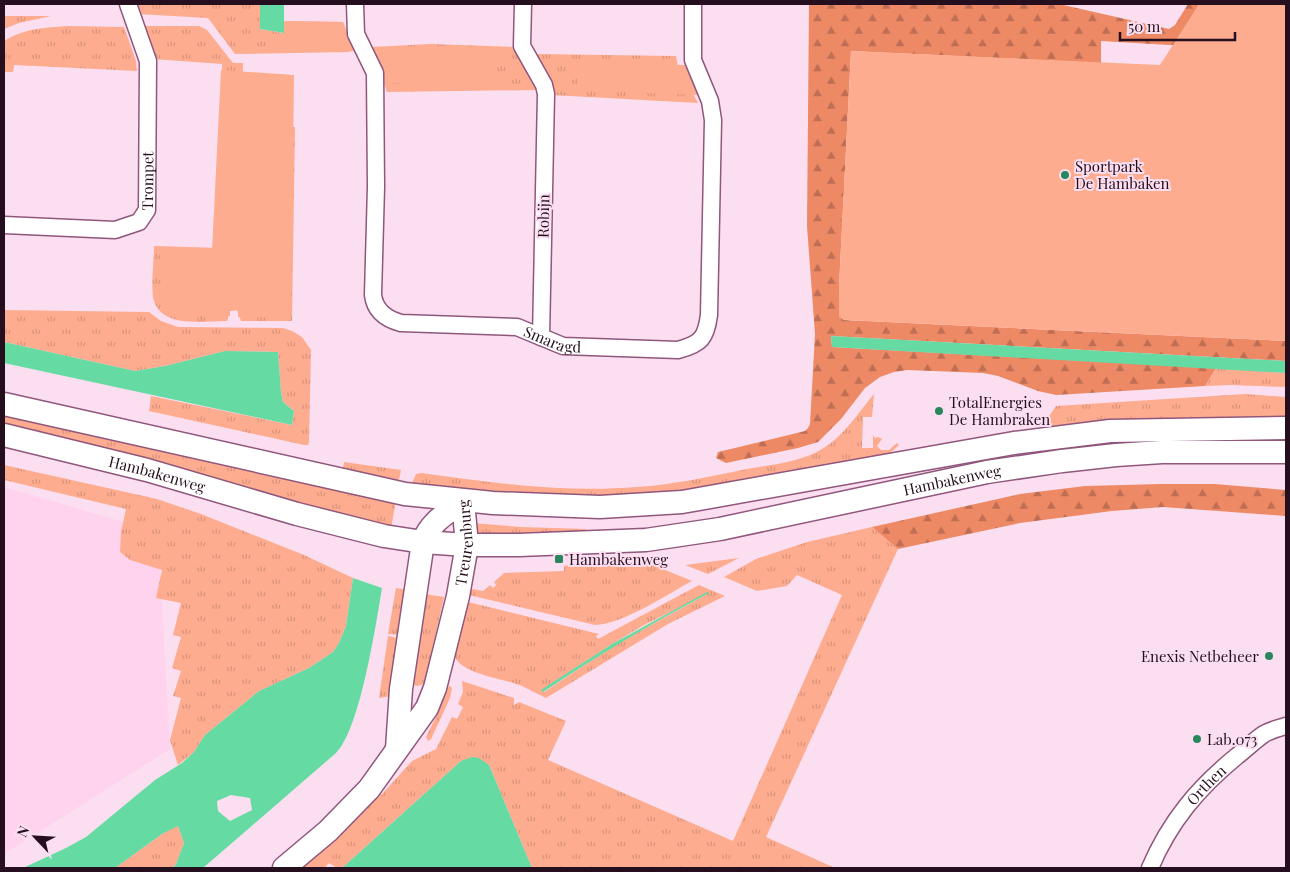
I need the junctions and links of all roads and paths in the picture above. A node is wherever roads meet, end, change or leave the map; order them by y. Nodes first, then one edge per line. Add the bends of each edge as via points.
1 (128, 4) edge
2 (355, 4) edge
3 (523, 4) edge
4 (693, 4) edge
5 (4, 225) edge
6 (541, 337) junction
7 (4, 404) edge
8 (1286, 428) edge
9 (4, 435) edge
10 (1286, 452) edge
11 (464, 501) junction
12 (423, 542) junction
13 (467, 545) junction
14 (1286, 726) edge
15 (397, 749) junction
16 (284, 868) edge
17 (1150, 868) edge

1 - 5 street, Trompet via 148,61 147,210 138,222 115,230
2 - 6 street, Smaragd via 356,34 375,73 374,304 390,320 401,323 518,327
3 - 6 street, Robijn via 522,46 546,94
4 - 6 street, Smaragd via 693,60 710,101 713,120 707,330 691,347 678,350 563,346
7 - 11 main road, Hambakenweg via 405,494
8 - 11 main road, Hambakenweg via 1150,429 1054,437 682,502 600,507
9 - 12 main road, Hambakenweg via 147,470 297,514 384,536
10 - 13 main road, Hambakenweg via 1162,452 1071,460 987,472 720,529 646,540
11 - 12 main road, Treurenburg via 435,522
11 - 13 main road, Treurenburg
12 - 13 main road, Hambakenweg
12 - 15 main road, Treurenburg via 401,689
13 - 15 main road, Treurenburg via 435,688 427,708
14 - 17 street, Orthen via 1265,733 1217,773 1191,800 1175,820
15 - 16 main road, Treurenburg via 369,789

